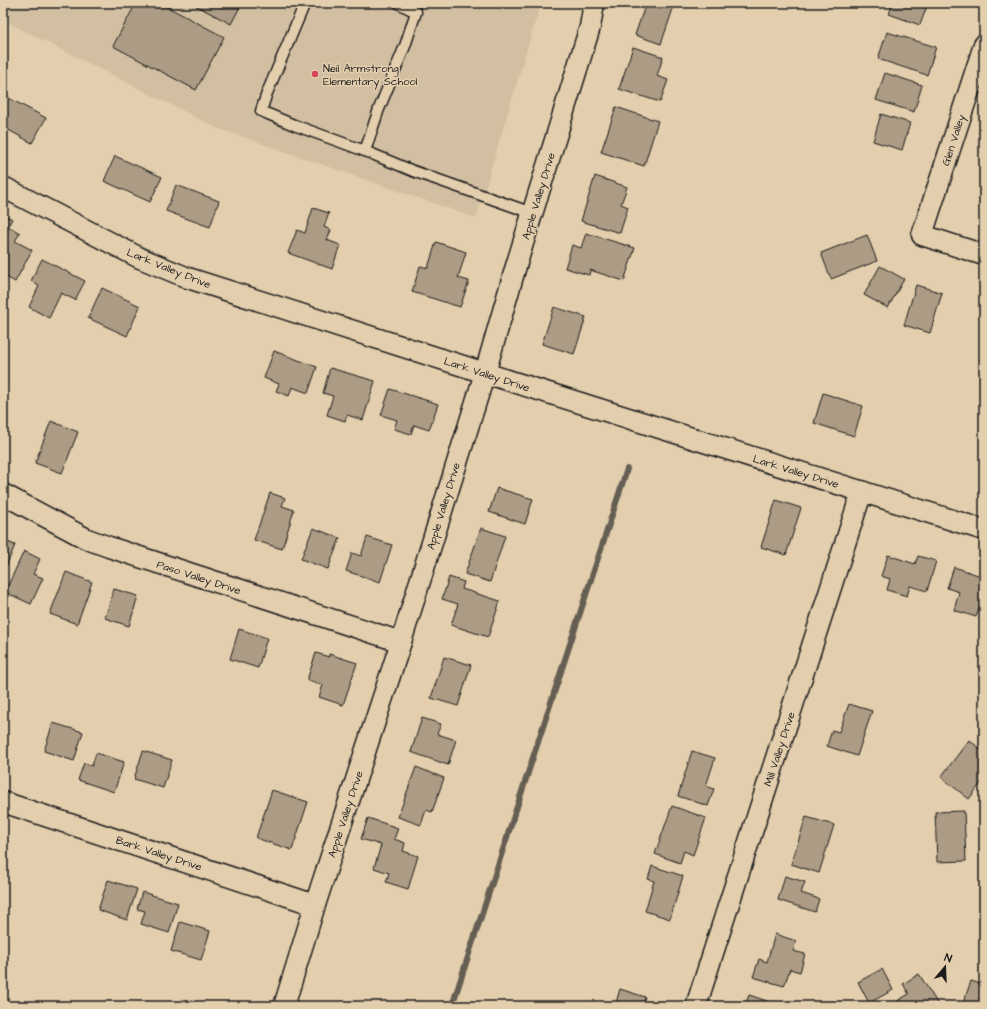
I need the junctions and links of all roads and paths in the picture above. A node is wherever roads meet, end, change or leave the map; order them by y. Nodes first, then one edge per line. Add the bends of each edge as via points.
1 (305, 3) edge
2 (399, 3) edge
3 (594, 3) edge
4 (984, 45) edge
5 (365, 151) junction
6 (3, 187) edge
7 (532, 214) junction
8 (984, 254) edge
9 (485, 373) junction
10 (862, 491) junction
11 (3, 494) edge
12 (984, 530) edge
13 (401, 642) junction
14 (3, 802) edge
15 (315, 905) junction
16 (284, 1006) edge
17 (696, 1006) edge

1 - 5 lane via 261,111
2 - 5 lane via 416,12
3 - 7 street, Apple Valley Drive via 590,26
4 - 8 street, Glen Valley via 922,235
5 - 7 lane via 413,172
6 - 9 street, Lark Valley Drive via 140,258 188,278
7 - 9 street, Apple Valley Drive
9 - 10 street, Lark Valley Drive
9 - 13 street, Apple Valley Drive
10 - 12 street, Lark Valley Drive
10 - 17 street, Mill Valley Drive
11 - 13 street, Paso Valley Drive via 87,539 108,547
13 - 15 street, Apple Valley Drive
14 - 15 street, Bark Valley Drive
15 - 16 street, Apple Valley Drive

